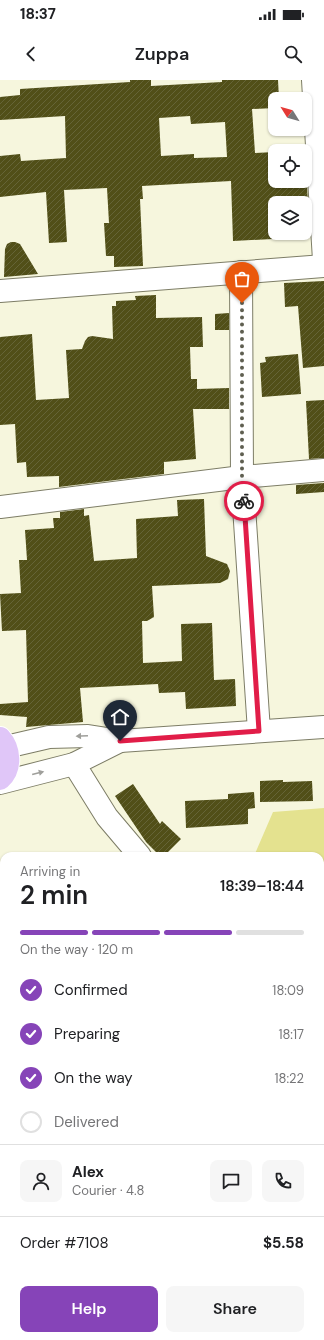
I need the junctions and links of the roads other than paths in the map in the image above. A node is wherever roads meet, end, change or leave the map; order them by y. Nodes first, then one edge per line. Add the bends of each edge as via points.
1 (313, 80) edge
2 (324, 260) edge
3 (324, 266) edge
4 (241, 272) junction
5 (0, 292) edge
6 (324, 470) edge
7 (242, 477) junction
8 (0, 507) edge
9 (324, 727) edge
10 (259, 731) junction
11 (120, 741) junction
12 (3, 743) edge
13 (74, 764) junction
14 (0, 779) edge
15 (0, 783) edge
16 (137, 852) edge

1 - 2 street
3 - 4 street
4 - 5 street
4 - 7 street
6 - 7 street
7 - 8 street
7 - 10 street
9 - 10 street
10 - 11 street
11 -> 12 street via 88,736 49,737
11 - 13 street
12 - 14 main road via 9,758 7,768
15 -> 13 street
13 - 16 street via 107,817

